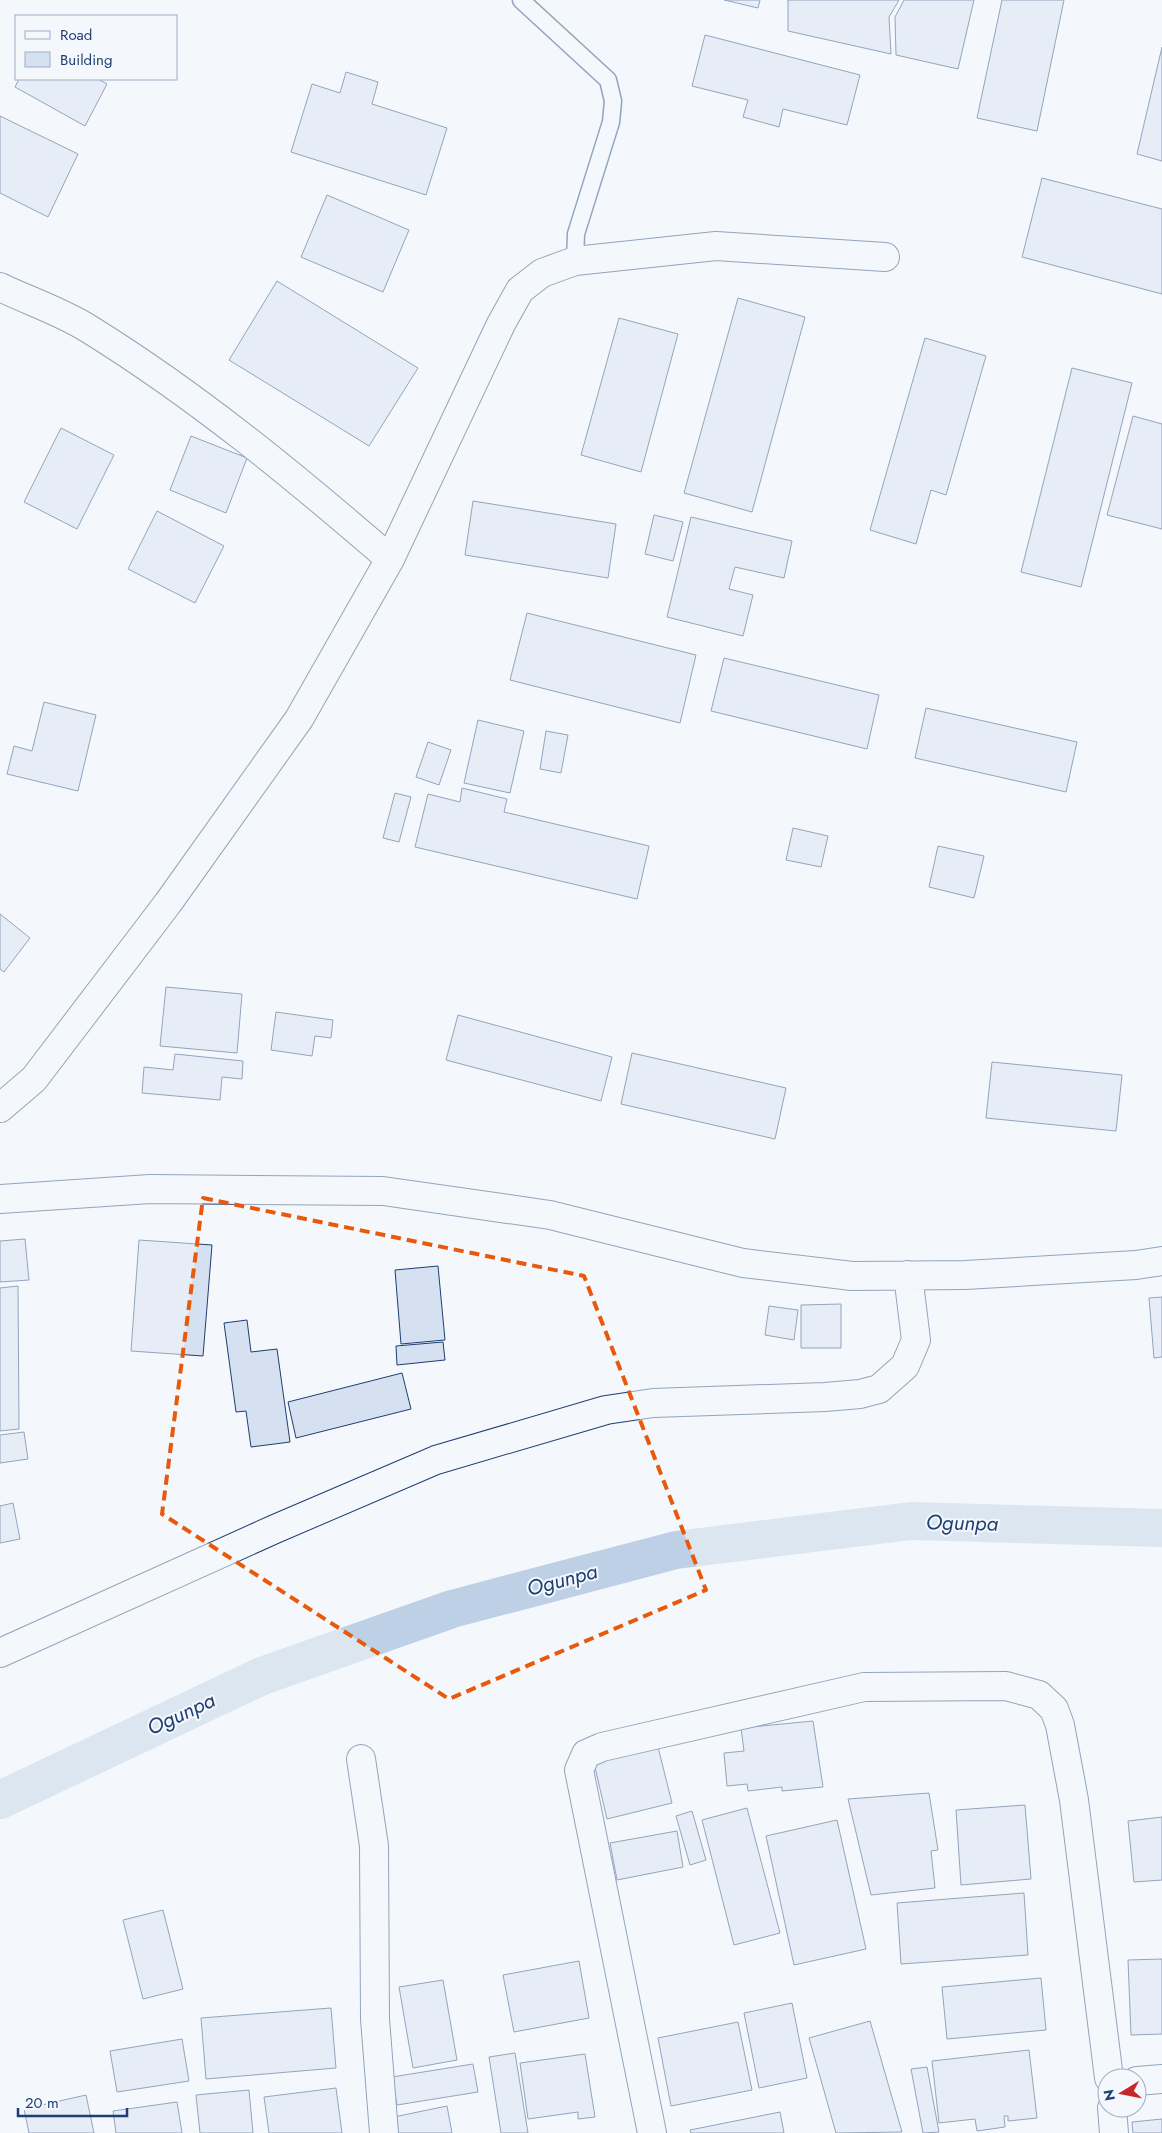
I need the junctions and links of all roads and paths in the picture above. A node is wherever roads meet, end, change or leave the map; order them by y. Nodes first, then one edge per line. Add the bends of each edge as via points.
1 (520, 0) edge
2 (885, 257) dead end
3 (575, 261) junction
4 (0, 287) edge
5 (390, 559) junction
6 (0, 1108) edge
7 (0, 1199) edge
8 (1162, 1260) edge
9 (908, 1276) junction
10 (0, 1653) edge
11 (362, 1759) dead end
12 (1108, 2068) edge
13 (1162, 2079) edge
14 (1147, 2080) edge
15 (1113, 2118) edge
16 (384, 2133) edge
17 (652, 2133) edge
18 (1114, 2133) edge

1 - 3 lane via 608,80 613,102 611,122 576,234
2 - 3 street via 716,246
3 - 5 street via 542,273 520,290
4 - 5 street via 88,328 200,404 292,474
5 - 6 street via 299,720 174,895 34,1078
7 - 9 street via 150,1189 383,1191 550,1215 743,1263 852,1276
8 - 9 street via 1136,1265
9 - 10 street via 916,1340 905,1366 879,1389 825,1397 653,1403 606,1410 436,1460
11 - 16 street via 374,1846 375,2019
12 - 17 street via 1074,1800 1054,1709 1039,1695 1006,1686 864,1687 602,1747 586,1754 579,1770
13 - 14 street
15 - 18 street

